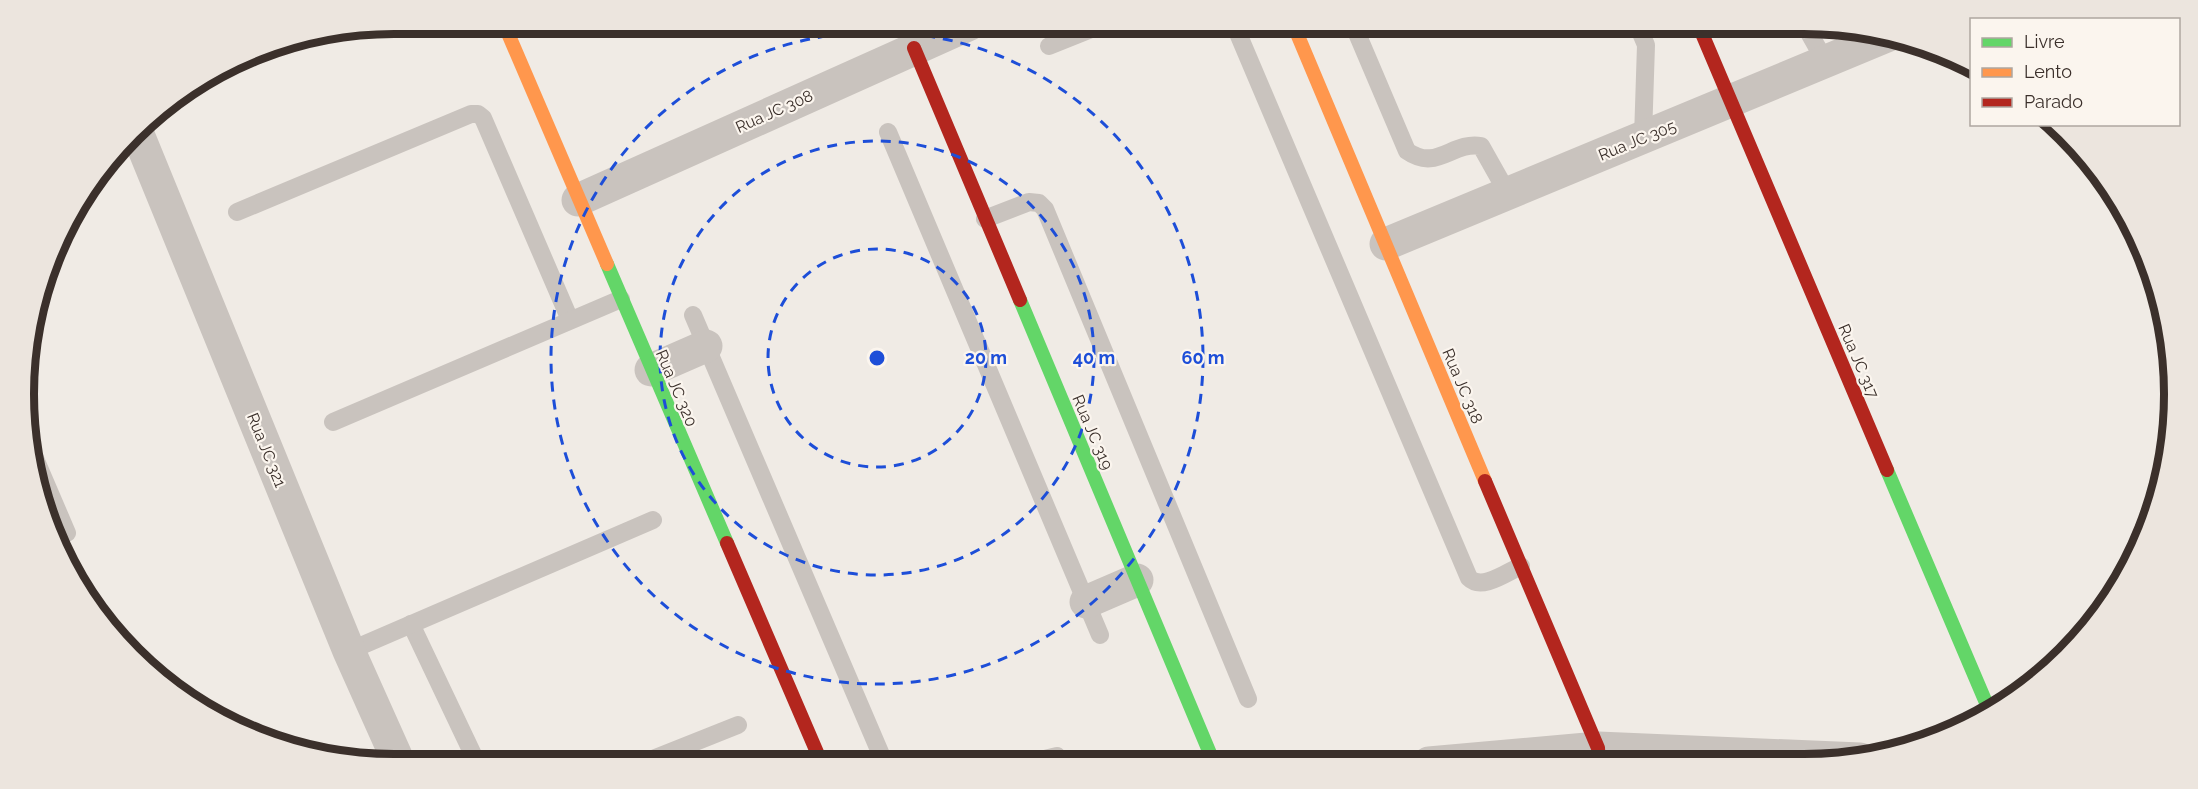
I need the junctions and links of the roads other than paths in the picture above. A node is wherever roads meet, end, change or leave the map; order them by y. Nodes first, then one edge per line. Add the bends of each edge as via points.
1 (508, 34) edge
2 (947, 34) edge
3 (1079, 34) edge
4 (1238, 34) edge
5 (1297, 34) edge
6 (1357, 34) edge
7 (1641, 34) edge
8 (1702, 34) edge
9 (1810, 34) edge
10 (1874, 41) edge
11 (1049, 46) dead end
12 (914, 48) junction
13 (1826, 62) junction
14 (1731, 102) junction
15 (888, 132) dead end
16 (1643, 137) junction
17 (140, 140) edge
18 (1508, 194) junction
19 (578, 200) junction
20 (237, 212) dead end
21 (986, 219) junction
22 (1386, 244) junction
23 (621, 299) junction
24 (693, 315) dead end
25 (570, 320) junction
26 (706, 346) junction
27 (651, 370) junction
28 (333, 422) dead end
29 (46, 484) edge
30 (653, 520) dead end
31 (67, 533) dead end
32 (1521, 566) junction
33 (1137, 580) junction
34 (1086, 602) junction
35 (411, 624) junction
36 (1100, 635) dead end
37 (349, 651) junction
38 (1248, 699) dead end
39 (1987, 704) edge
40 (738, 725) dead end
41 (395, 754) edge
42 (473, 754) edge
43 (665, 754) edge
44 (818, 754) edge
45 (881, 754) edge
46 (1210, 754) edge
47 (1598, 754) edge

1 - 19 street, Rua JC 320
2 - 12 street, Rua JC 308
3 - 11 lane
4 - 32 lane via 1469,578 1482,584
5 - 22 street, Rua JC 318
6 - 18 lane via 1407,151 1429,160 1473,145 1481,146
7 - 16 lane via 1646,45
8 - 14 street, Rua JC 317
9 - 13 lane
10 - 13 street, Rua JC 305
12 - 19 street, Rua JC 308
12 - 21 street, Rua JC 319
13 - 14 street, Rua JC 305
14 - 16 street, Rua JC 305
14 - 39 street, Rua JC 317
15 - 34 lane
16 - 18 street, Rua JC 305
17 - 37 street, Rua JC 321
18 - 22 street, Rua JC 305
19 - 23 street, Rua JC 320
20 - 25 lane via 478,114
21 - 33 street, Rua JC 319
21 - 38 lane via 1029,202 1039,202 1045,208
22 - 32 street, Rua JC 318
23 - 25 lane
23 - 27 street, Rua JC 320
24 - 26 lane
25 - 28 lane
26 - 27 street
26 - 45 lane
27 - 44 street, Rua JC 320
29 - 31 lane
30 - 35 lane
32 - 47 street, Rua JC 318
33 - 34 street
33 - 46 street, Rua JC 319
34 - 36 lane
35 - 37 lane
35 - 42 lane
37 - 41 street, Rua JC 321
40 - 43 lane

